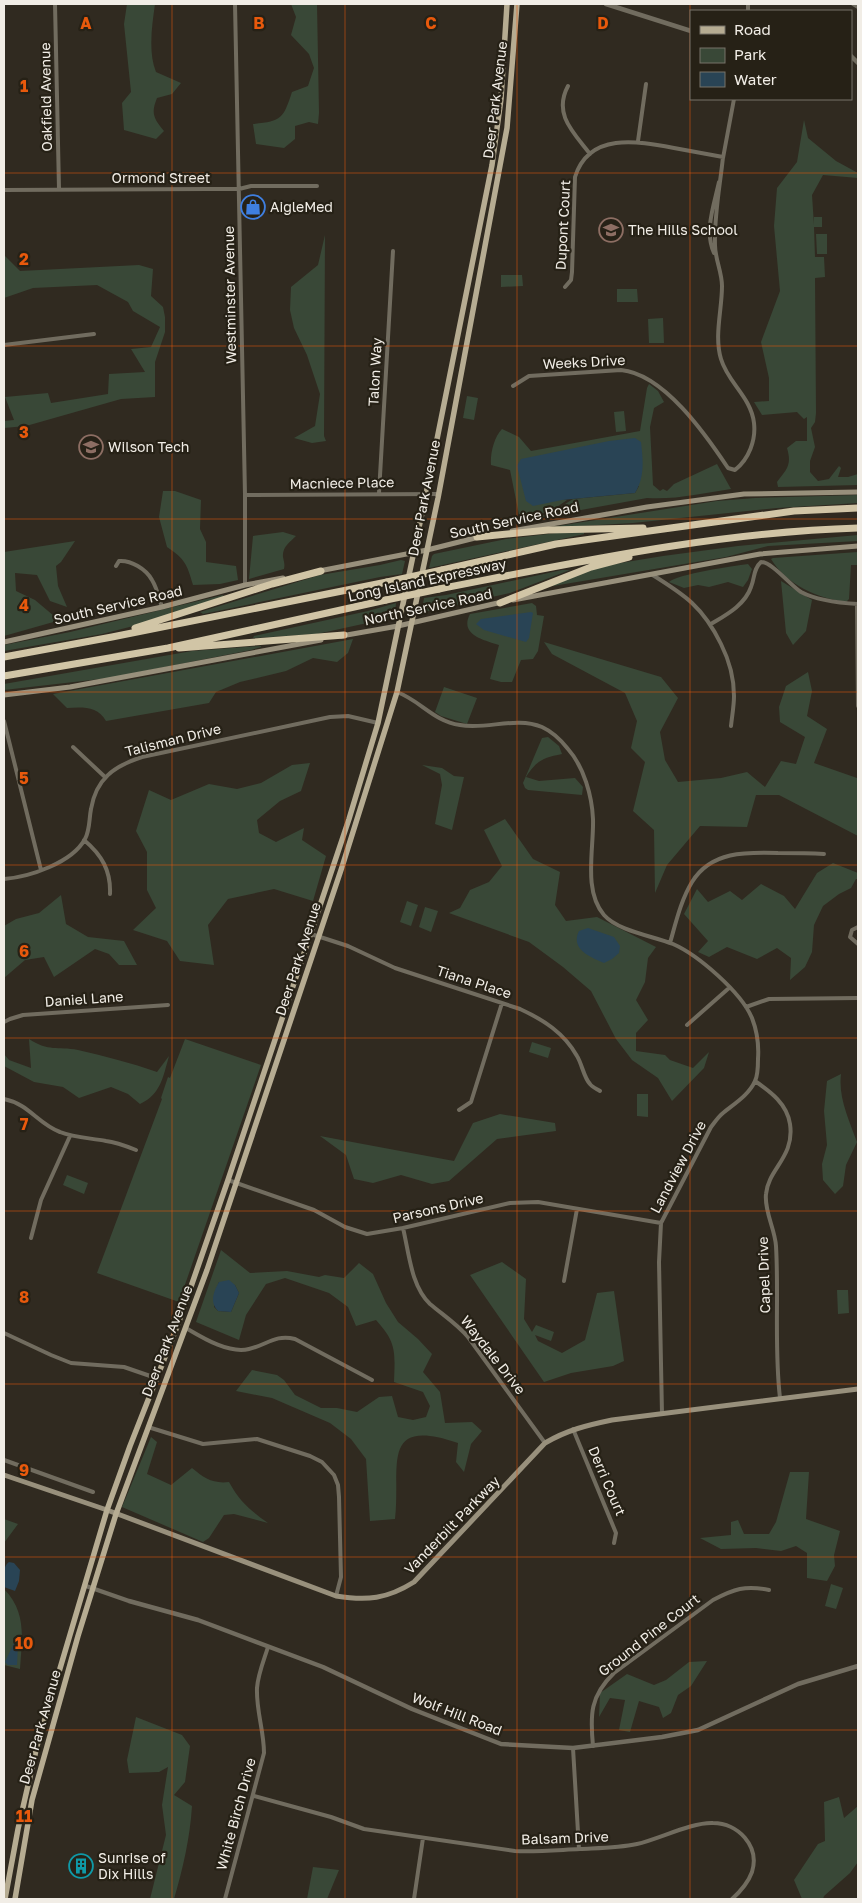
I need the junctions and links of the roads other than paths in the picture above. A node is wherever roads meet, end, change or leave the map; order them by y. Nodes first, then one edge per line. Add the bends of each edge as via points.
1 (55, 4) edge
2 (235, 4) edge
3 (507, 4) edge
4 (517, 4) edge
5 (606, 4) edge
6 (853, 4) edge
7 (858, 7) edge
8 (690, 31) edge
9 (646, 84) dead end
10 (568, 86) dead end
11 (734, 100) edge
12 (638, 141) junction
13 (590, 154) junction
14 (724, 157) junction
15 (317, 186) dead end
16 (59, 189) junction
17 (239, 189) junction
18 (4, 190) edge
19 (484, 205) junction
20 (492, 207) junction
21 (393, 251) dead end
22 (565, 287) dead end
23 (94, 334) dead end
24 (4, 345) edge
25 (513, 386) dead end
26 (858, 492) edge
27 (379, 494) junction
28 (426, 494) junction
29 (439, 494) junction
30 (245, 496) junction
31 (858, 508) edge
32 (858, 528) edge
33 (658, 529) junction
34 (477, 537) junction
35 (683, 543) junction
36 (858, 546) edge
37 (427, 550) junction
38 (413, 553) junction
39 (116, 566) dead end
40 (321, 571) junction
41 (651, 574) junction
42 (245, 585) junction
43 (500, 603) junction
44 (858, 604) edge
45 (162, 607) junction
46 (413, 623) junction
47 (711, 624) junction
48 (398, 626) junction
49 (344, 636) junction
50 (4, 642) edge
51 (59, 648) junction
52 (168, 648) junction
53 (4, 657) edge
54 (4, 676) edge
55 (397, 692) junction
56 (4, 695) edge
57 (858, 706) edge
58 (4, 721) edge
59 (378, 723) junction
60 (731, 726) dead end
61 (74, 747) dead end
62 (105, 777) junction
63 (84, 840) junction
64 (824, 854) dead end
65 (41, 870) junction
66 (4, 879) edge
67 (110, 894) dead end
68 (858, 927) edge
69 (311, 934) junction
70 (318, 937) junction
71 (670, 942) junction
72 (858, 944) edge
73 (729, 988) junction
74 (858, 997) edge
75 (502, 1003) junction
76 (168, 1005) dead end
77 (746, 1007) junction
78 (4, 1022) edge
79 (686, 1025) dead end
80 (755, 1081) junction
81 (600, 1091) dead end
82 (4, 1099) edge
83 (458, 1110) dead end
84 (70, 1136) junction
85 (136, 1150) dead end
86 (228, 1180) junction
87 (235, 1183) junction
88 (577, 1209) junction
89 (661, 1223) junction
90 (403, 1228) junction
91 (31, 1238) dead end
92 (564, 1281) dead end
93 (186, 1328) junction
94 (4, 1333) edge
95 (156, 1378) junction
96 (372, 1380) dead end
97 (858, 1389) edge
98 (780, 1398) junction
99 (662, 1414) junction
100 (148, 1427) junction
101 (573, 1429) junction
102 (545, 1442) junction
103 (4, 1460) edge
104 (4, 1475) edge
105 (92, 1492) dead end
106 (107, 1510) junction
107 (116, 1514) junction
108 (614, 1543) dead end
109 (86, 1586) junction
110 (93, 1589) junction
111 (769, 1590) dead end
112 (336, 1596) junction
113 (268, 1647) junction
114 (858, 1666) edge
115 (594, 1746) junction
116 (573, 1748) junction
117 (254, 1796) junction
118 (423, 1838) junction
119 (578, 1849) junction
120 (5, 1899) edge
121 (15, 1899) edge
122 (225, 1899) edge
123 (414, 1899) edge
124 (732, 1899) edge

1 - 16 street, Oakfield Avenue
2 - 17 street, Westminster Avenue
3 - 19 main road, Deer Park Avenue via 501,98
4 - 20 main road, Deer Park Avenue via 507,128
5 - 8 street
6 - 7 street
9 - 12 street
10 - 13 street via 562,105 567,125
11 - 14 street
12 - 13 street, Dupont Court via 614,142
12 - 14 street, Dupont Court
13 - 22 street, Dupont Court via 579,164 575,177 572,272
14 - 25 street, Weeks Drive via 715,234 722,284 718,342 720,358 732,383 752,412 754,435 743,464 735,470 728,468 704,434 667,394 632,371 529,376
15 - 17 street, Ormond Street
16 - 17 street, Ormond Street
16 - 18 street, Ormond Street
17 - 30 street, Westminster Avenue
19 - 20 main road
19 - 28 main road, Deer Park Avenue
20 - 29 main road, Deer Park Avenue
21 - 27 street, Talon Way
23 - 24 street
26 - 34 main road, South Service Road via 744,494 593,515
27 - 28 street, Macniece Place
27 - 30 street, Macniece Place
28 - 29 street, Macniece Place
28 - 38 main road, Deer Park Avenue
29 - 37 main road, Deer Park Avenue
30 - 42 street, Westminster Avenue
31 - 33 highway, Long Island Expressway via 794,512
32 - 35 highway, Long Island Expressway
33 - 34 highway via 548,530
33 - 51 highway, Long Island Expressway, bridge via 556,544 387,582
34 - 37 main road, South Service Road
35 - 43 highway via 591,567
35 - 52 highway, Long Island Expressway, bridge via 386,600
36 - 41 main road, North Service Road via 760,554
37 - 38 main road, South Service Road
37 - 46 main road, Deer Park Avenue
38 - 40 main road, South Service Road
38 - 48 main road, Deer Park Avenue
39 - 45 street via 125,560 144,571 152,579
40 - 42 main road, South Service Road
40 - 51 highway via 147,625
41 - 43 main road, North Service Road
41 - 47 street via 685,596
42 - 45 main road, South Service Road
43 - 46 main road, North Service Road
44 - 47 street via 828,601 803,593 769,564 761,562 744,600
44 - 57 street
45 - 50 main road, South Service Road
46 - 48 main road, North Service Road
46 - 55 main road, Deer Park Avenue
47 - 60 street via 730,667 734,697
48 - 49 main road, North Service Road
48 - 59 main road, Deer Park Avenue
49 - 52 highway
49 - 56 main road, North Service Road via 70,687
51 - 53 highway, Long Island Expressway
52 - 54 highway, Long Island Expressway
55 - 70 main road, Deer Park Avenue
55 - 71 street via 448,723 474,726 520,722 553,733 572,753 588,791 593,818 594,900 607,918
58 - 65 street
59 - 62 street, Talisman Drive via 348,716 330,717 142,757 117,767
59 - 69 main road, Deer Park Avenue
61 - 62 street
62 - 63 street, Talisman Drive via 93,798
63 - 65 street via 68,857
63 - 67 street via 94,848 108,870
64 - 71 street via 743,852 711,863 693,880 685,894
65 - 66 street
68 - 72 street via 852,930 850,937
69 - 70 street, Tiana Place
69 - 86 main road, Deer Park Avenue
70 - 75 street, Tiana Place via 355,948 395,968
70 - 87 main road, Deer Park Avenue
71 - 73 street via 696,956
73 - 77 street
73 - 79 street
74 - 77 street via 768,999
75 - 81 street, Tiana Place via 536,1016 556,1030 577,1056 590,1084
75 - 83 street via 471,1102
76 - 78 street, Daniel Lane via 23,1015
77 - 80 street via 758,1041
80 - 89 street, Landview Drive via 743,1097 710,1127
80 - 98 street, Capel Drive via 782,1105 791,1135 785,1157 765,1196 775,1237
82 - 84 street via 24,1106 48,1126
84 - 85 street via 108,1141
84 - 91 street via 41,1200
86 - 87 street, Parsons Drive
86 - 95 main road, Deer Park Avenue
87 - 90 street, Parsons Drive via 314,1210 356,1232 367,1234
87 - 93 main road, Deer Park Avenue
88 - 89 street, Parsons Drive
88 - 90 street, Parsons Drive via 538,1202 510,1203
88 - 92 street
89 - 99 street, Landview Drive
90 - 102 street, Waydale Drive via 414,1275 423,1295 459,1326
93 - 96 street via 237,1350 275,1338 295,1339
93 - 100 main road, Deer Park Avenue
94 - 95 street via 70,1363 124,1367
95 - 106 main road, Deer Park Avenue
97 - 98 main road, Vanderbilt Parkway
98 - 99 main road, Vanderbilt Parkway
99 - 101 main road, Vanderbilt Parkway
100 - 107 main road, Deer Park Avenue
100 - 112 street via 203,1444 257,1439 322,1462 334,1475 339,1497 341,1577
101 - 102 main road, Vanderbilt Parkway
101 - 108 street, Derri Court via 616,1533
102 - 112 main road, Vanderbilt Parkway via 414,1582 398,1592 380,1597 357,1599
103 - 105 street
104 - 106 main road, Vanderbilt Parkway
106 - 107 main road, Vanderbilt Parkway
106 - 109 main road, Deer Park Avenue
107 - 110 main road, Deer Park Avenue
107 - 112 main road, Vanderbilt Parkway
109 - 110 street, Wolf Hill Road
109 - 120 main road, Deer Park Avenue via 37,1746
110 - 113 street, Wolf Hill Road via 198,1620
110 - 121 main road, Deer Park Avenue via 32,1800
111 - 115 street, Ground Pine Court via 752,1586 730,1591 713,1600 614,1673 604,1682 593,1705
113 - 116 street, Wolf Hill Road via 324,1667 412,1709 501,1744
113 - 117 street, White Birch Drive via 257,1688 264,1753
114 - 115 street, Wolf Hill Road via 798,1684 698,1730
115 - 116 street, Wolf Hill Road
116 - 119 street
117 - 118 street, Balsam Drive via 364,1829
117 - 122 street, White Birch Drive
118 - 119 street, Balsam Drive via 515,1851
118 - 123 street
119 - 124 street, Balsam Drive via 624,1847 693,1827 724,1824 745,1837 754,1858 749,1878

